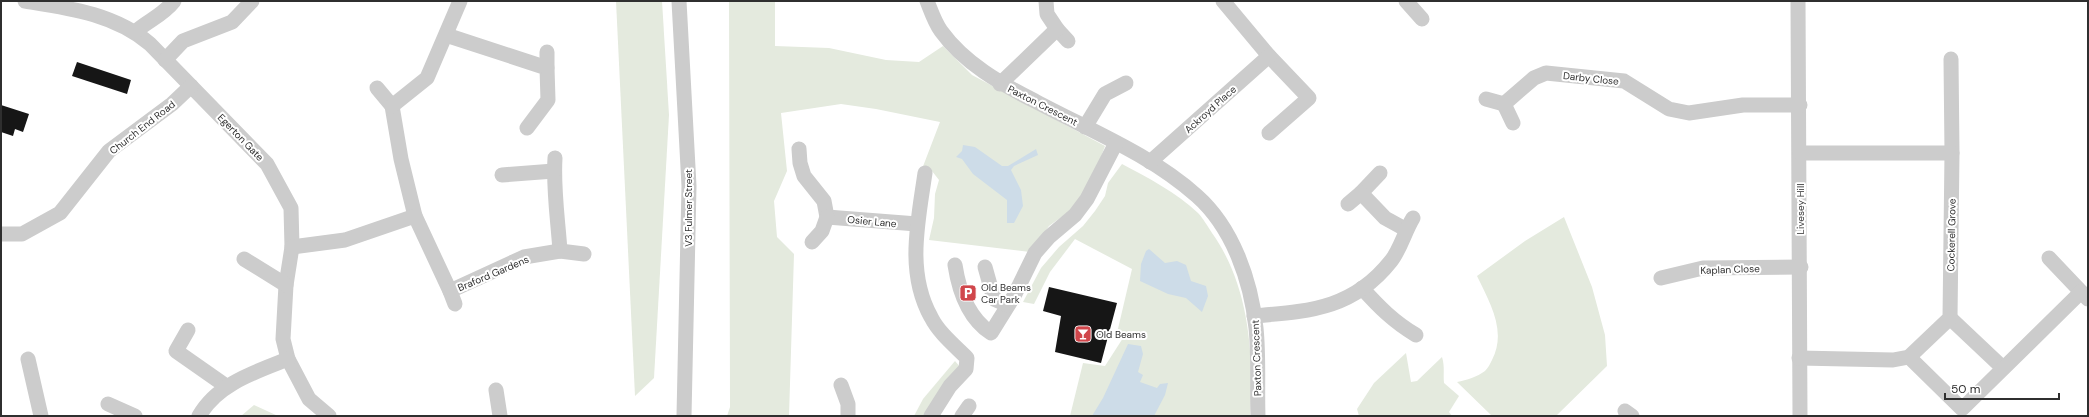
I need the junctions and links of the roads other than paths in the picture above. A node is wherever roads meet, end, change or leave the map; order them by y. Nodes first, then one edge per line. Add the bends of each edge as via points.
1 (25, 1) edge
2 (174, 1) edge
3 (252, 1) edge
4 (460, 1) edge
5 (679, 1) edge
6 (927, 1) edge
7 (1046, 1) edge
8 (1223, 1) edge
9 (1406, 1) edge
10 (1798, 1) edge
11 (74, 5) edge
12 (1422, 19) dead end
13 (1057, 29) junction
14 (135, 32) junction
15 (446, 36) junction
16 (1068, 41) dead end
17 (547, 52) dead end
18 (1269, 56) junction
19 (1951, 59) dead end
20 (165, 60) junction
21 (547, 68) junction
22 (1126, 83) dead end
23 (1000, 84) junction
24 (191, 86) junction
25 (377, 88) dead end
26 (1486, 99) dead end
27 (1504, 104) junction
28 (1800, 105) junction
29 (392, 106) junction
30 (1513, 123) dead end
31 (1085, 127) junction
32 (527, 128) dead end
33 (1269, 134) dead end
34 (1116, 143) junction
35 (799, 148) dead end
36 (1800, 153) junction
37 (1952, 153) junction
38 (1150, 162) junction
39 (925, 173) dead end
40 (1380, 173) dead end
41 (502, 175) dead end
42 (1360, 193) junction
43 (1348, 204) dead end
44 (415, 216) junction
45 (827, 217) junction
46 (917, 224) junction
47 (1, 234) edge
48 (812, 242) dead end
49 (292, 247) junction
50 (560, 251) junction
51 (584, 254) dead end
52 (2049, 258) dead end
53 (244, 259) dead end
54 (955, 265) dead end
55 (985, 267) dead end
56 (1801, 267) junction
57 (1661, 278) dead end
58 (286, 285) junction
59 (1362, 288) junction
60 (2085, 295) edge
61 (1008, 305) junction
62 (1254, 316) junction
63 (1950, 318) junction
64 (188, 330) dead end
65 (1416, 335) dead end
66 (1910, 357) junction
67 (1799, 358) junction
68 (28, 359) dead end
69 (288, 359) junction
70 (2003, 368) junction
71 (841, 385) dead end
72 (226, 386) junction
73 (496, 390) dead end
74 (108, 404) dead end
75 (938, 414) edge
76 (41, 416) edge
77 (135, 416) edge
78 (199, 416) edge
79 (328, 416) edge
80 (500, 416) edge
81 (684, 416) edge
82 (848, 416) edge
83 (1258, 416) edge
84 (1800, 416) edge

1 - 11 street, Egerton Gate
2 - 14 street via 164,13 151,19
3 - 20 street via 232,22 183,41
4 - 15 street
5 - 81 street, V3 Fulmer Street via 690,186
6 - 23 street, Paxton Crescent via 941,31 965,56
7 - 13 street via 1046,14
8 - 18 street
9 - 12 street
10 - 28 street, Livesey Hill
11 - 14 street, Egerton Gate
13 - 16 street
13 - 23 street, Paxton Crescent
14 - 20 street, Egerton Gate
15 - 21 street
15 - 29 street via 427,78
17 - 21 street
18 - 33 street via 1309,98
18 - 38 street, Ackroyd Place
19 - 37 street, Cockerell Grove
20 - 24 street, Egerton Gate
21 - 32 street via 548,100
22 - 31 street, Paxton Crescent via 1105,94
23 - 31 street, Paxton Crescent
24 - 47 street, Church End Road via 109,151 60,213 22,234
24 - 49 street, Egerton Gate via 267,164 291,208
25 - 29 street
26 - 27 street
27 - 28 street, Darby Close via 1534,78 1546,73 1624,81 1669,109 1689,113 1743,105
27 - 30 street
28 - 36 street, Livesey Hill
29 - 44 street, Braford Gardens via 401,159
31 - 34 street, Paxton Crescent
34 - 38 street, Paxton Crescent
34 - 61 street via 1087,199 1075,216 1048,237 1035,254
35 - 45 street via 804,176 824,201
36 - 37 street
36 - 56 street, Livesey Hill
37 - 63 street, Cockerell Grove
38 - 62 street, Paxton Crescent via 1198,196 1222,226 1239,257
39 - 46 street
40 - 42 street
41 - 50 street via 555,165
42 - 43 street
42 - 59 street via 1385,218 1409,224 1391,261
44 - 49 street via 345,240
44 - 50 street, Braford Gardens via 452,298 524,258
45 - 46 street, Osier Lane
45 - 48 street via 822,231
46 - 75 street via 916,273 922,297 931,318 947,339 967,358 966,369 950,386
49 - 58 street, Egerton Gate
50 - 51 street, Braford Gardens
52 - 60 street
53 - 58 street
54 - 61 street via 959,289 965,302 977,322 991,333
55 - 61 street via 994,299
56 - 57 street, Kaplan Close via 1703,268
56 - 67 street, Livesey Hill
58 - 69 street, Egerton Gate via 283,339
59 - 62 street via 1341,302 1308,311
59 - 65 street via 1381,310
60 - 70 street
62 - 83 street, Paxton Crescent
63 - 66 street
63 - 70 street
64 - 72 street via 176,351
66 - 67 street via 1893,360
66 - 70 street via 1962,409
67 - 84 street, Livesey Hill
68 - 76 street
69 - 72 street
69 - 79 street, Egerton Gate via 309,399
71 - 82 street via 848,404
72 - 78 street
73 - 80 street
74 - 77 street

